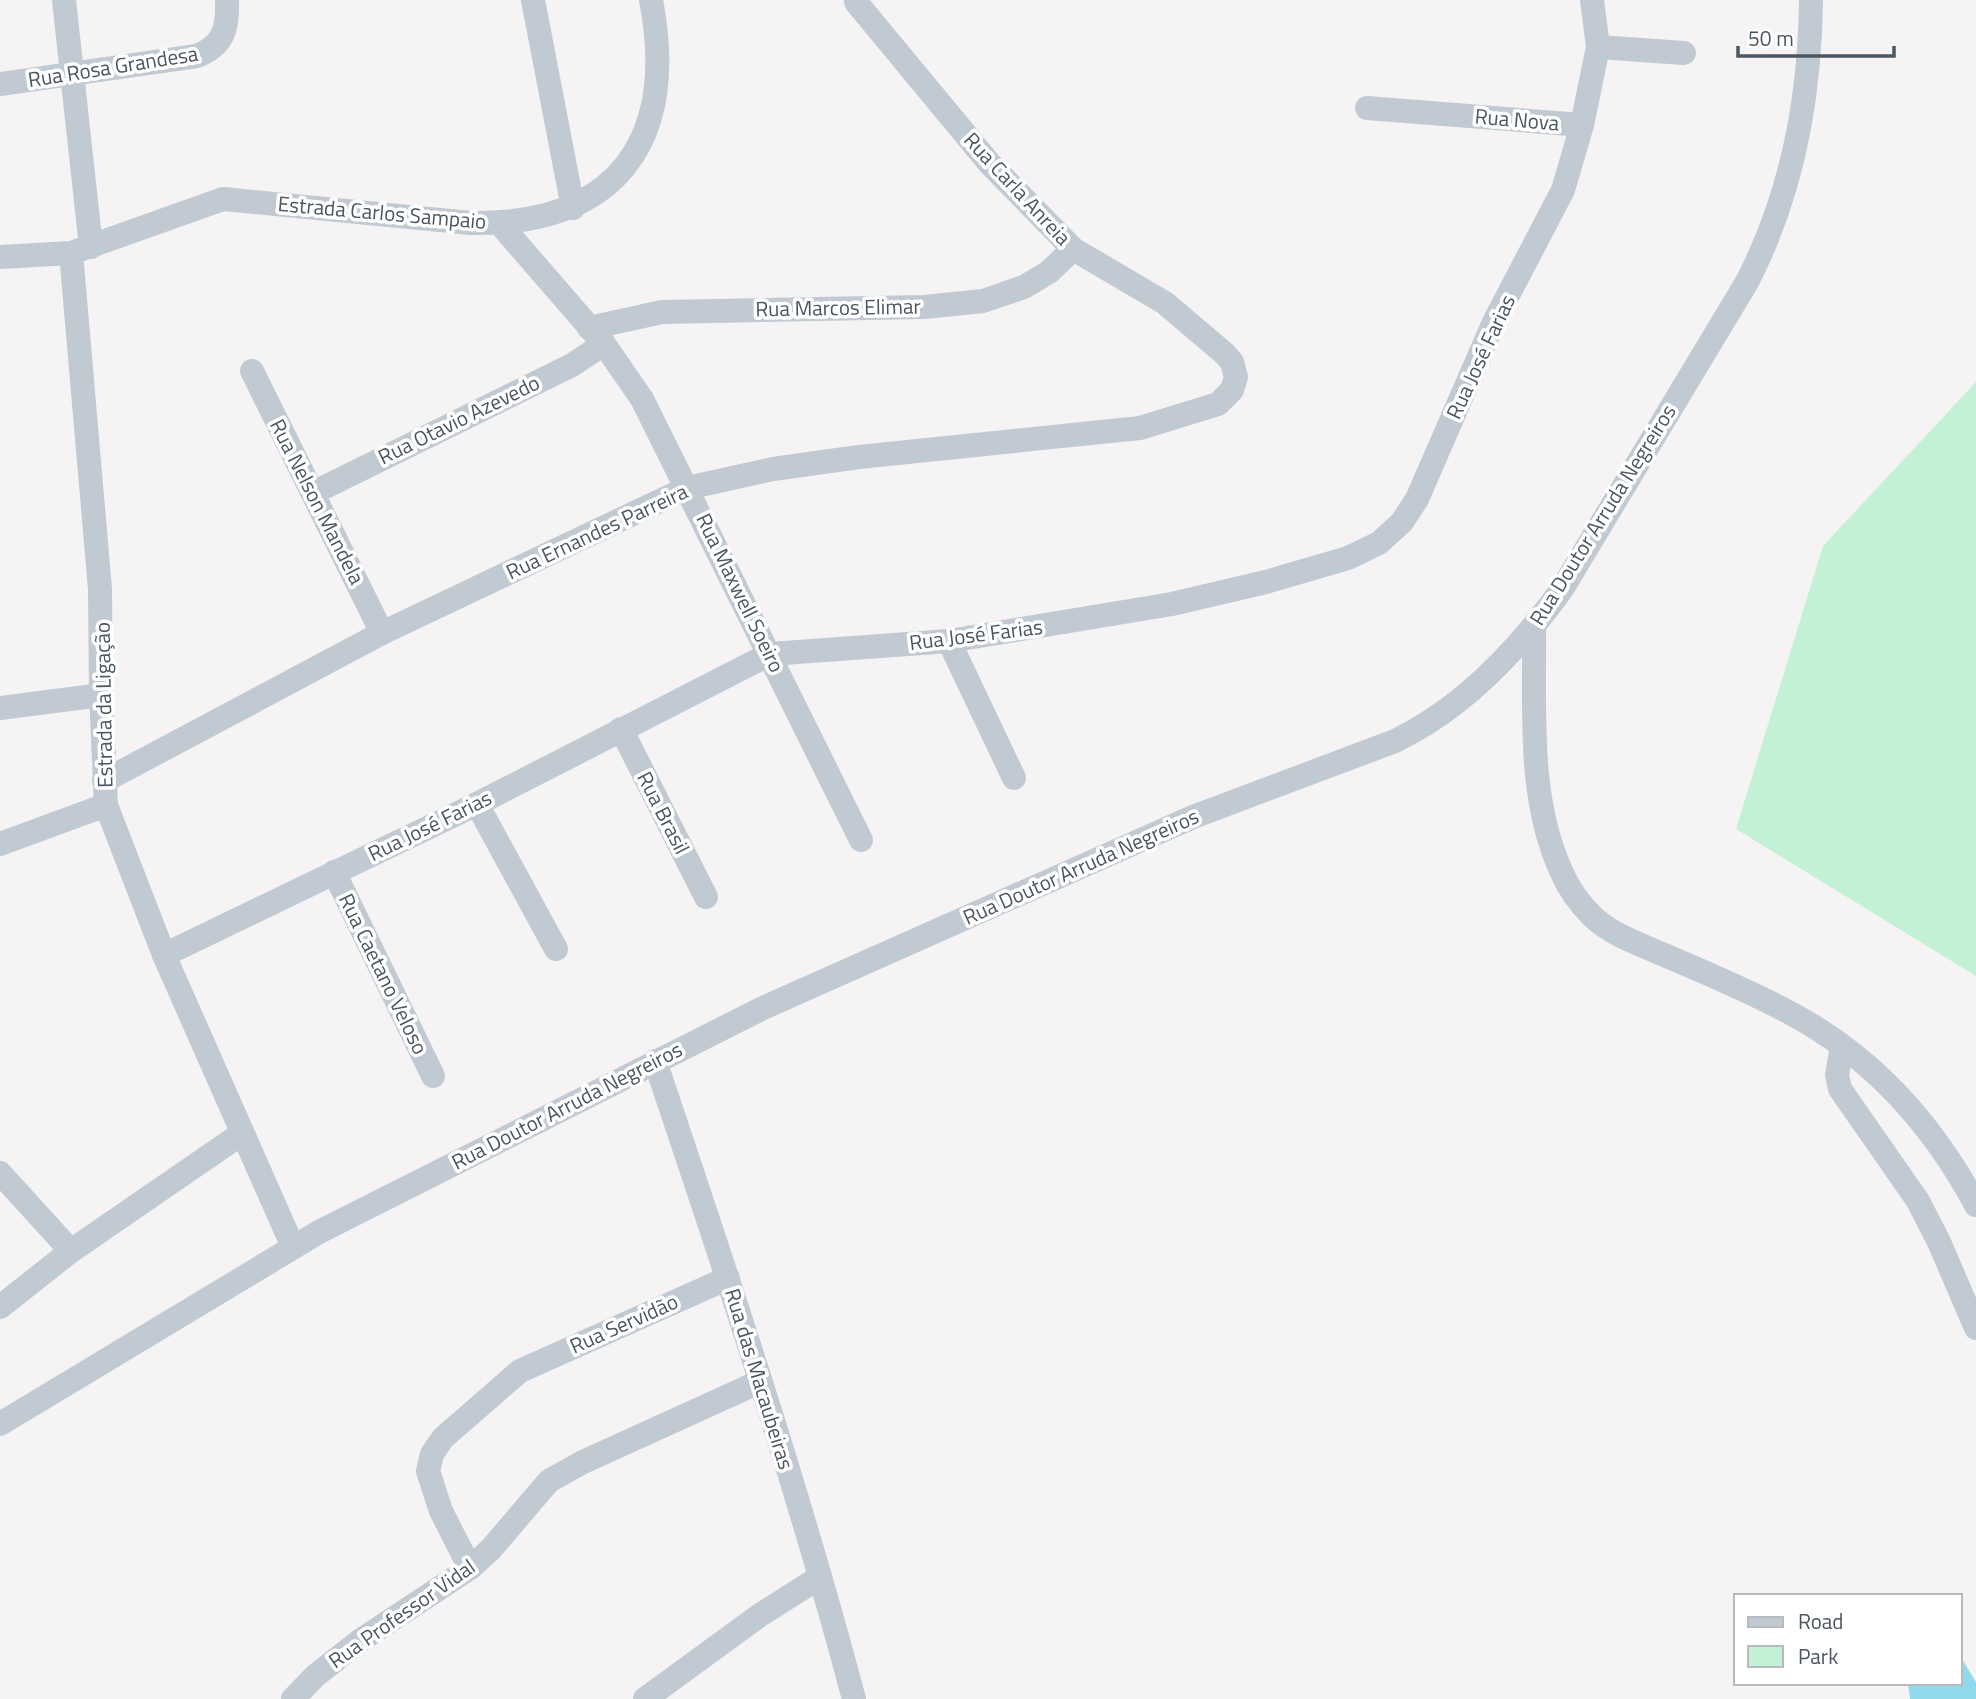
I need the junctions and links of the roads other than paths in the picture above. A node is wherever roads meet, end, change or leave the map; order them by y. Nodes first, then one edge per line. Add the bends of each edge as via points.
1 (64, 0) edge
2 (227, 0) edge
3 (533, 0) edge
4 (651, 0) edge
5 (1592, 0) edge
6 (1811, 0) edge
7 (856, 2) dead end
8 (1598, 47) junction
9 (1684, 53) dead end
10 (71, 74) junction
11 (0, 84) edge
12 (1367, 107) dead end
13 (1582, 125) junction
14 (573, 208) junction
15 (499, 224) junction
16 (1073, 249) junction
17 (81, 250) junction
18 (0, 257) edge
19 (597, 336) junction
20 (1236, 370) joint
21 (252, 371) dead end
22 (687, 488) junction
23 (313, 493) junction
24 (1534, 628) junction
25 (382, 633) junction
26 (949, 641) junction
27 (770, 654) junction
28 (101, 695) junction
29 (0, 708) edge
30 (621, 729) junction
31 (1014, 778) dead end
32 (105, 793) junction
33 (477, 804) junction
34 (861, 841) dead end
35 (0, 844) edge
36 (334, 872) junction
37 (706, 897) dead end
38 (556, 949) dead end
39 (164, 955) junction
40 (1842, 1046) junction
41 (655, 1061) junction
42 (433, 1076) dead end
43 (242, 1134) junction
44 (0, 1173) edge
45 (1976, 1206) edge
46 (293, 1247) junction
47 (71, 1251) junction
48 (728, 1278) junction
49 (0, 1307) edge
50 (1976, 1328) edge
51 (760, 1382) junction
52 (0, 1423) edge
53 (470, 1568) junction
54 (820, 1577) junction
55 (293, 1699) edge
56 (645, 1699) edge
57 (854, 1699) edge

1 - 10 street, Estrada da Ligação
2 - 10 street, Rua Rosa Grandesa via 225,33 212,50 179,61
3 - 14 street
4 - 14 street, Estrada Carlos Sampaio via 658,35 657,62 644,136 605,188
5 - 8 street, Rua Nova
6 - 24 street, Rua Doutor Arruda Negreiros via 1792,170 1769,239 1667,416
7 - 16 street, Rua Carla Anreia via 990,164
8 - 9 street
8 - 13 street, Rua Nova
10 - 11 street, Rua Rosa Grandesa
10 - 17 street, Estrada da Ligação
12 - 13 street, Rua Nova
13 - 26 street, Rua José Farias via 1563,190 1494,321 1417,499 1402,522 1379,543 1301,572 1172,604
14 - 15 street, Estrada Carlos Sampaio
15 - 17 street, Estrada Carlos Sampaio via 231,199 204,204
15 - 19 street, Rua Maxwell Soeiro
16 - 19 street, Rua Marcos Elimar via 1024,287 983,301 924,307 662,312
16 - 20 street, Rua Carla Anreia via 1177,311 1225,354
17 - 18 street, Estrada Carlos Sampaio
17 - 28 street, Estrada da Ligação via 101,602
19 - 22 street, Rua Maxwell Soeiro via 642,399
19 - 23 street, Rua Otavio Azevedo via 564,369
20 - 22 street, Rua Ernandes Parreira via 1232,390 1218,404 1140,428 847,459
21 - 23 street, Rua Nelson Mandela
22 - 25 street, Rua Ernandes Parreira
22 - 27 street, Rua Maxwell Soeiro
23 - 25 street, Rua Nelson Mandela
24 - 40 street via 1535,754 1541,804 1551,844 1575,896 1594,918 1625,937 1793,1014
24 - 41 street, Rua Doutor Arruda Negreiros via 1474,687 1423,727 1395,741 1193,817 763,1008
25 - 32 street, Rua Ernandes Parreira
26 - 27 street, Rua José Farias
26 - 31 street
27 - 30 street, Rua José Farias
27 - 34 street, Rua Maxwell Soeiro
28 - 29 street
28 - 32 street, Estrada da Ligação
30 - 33 street, Rua José Farias
30 - 37 street, Rua Brasil
32 - 35 street, Rua Ernandes Parreira
32 - 39 street, Estrada da Ligação
33 - 36 street, Rua José Farias
33 - 38 street
36 - 39 street, Rua José Farias
36 - 42 street, Rua Caetano Veloso
39 - 43 street, Estrada da Ligação
40 - 45 street via 1891,1086 1927,1125
40 - 50 street via 1840,1089 1918,1201
41 - 46 street, Rua Doutor Arruda Negreiros
41 - 48 street, Rua das Macaubeiras
43 - 46 street, Estrada da Ligação
43 - 47 street
44 - 47 street
46 - 52 street, Rua Doutor Arruda Negreiros
47 - 49 street
48 - 51 street, Rua das Macaubeiras
48 - 53 street, Rua Servidão via 520,1371 443,1438 428,1471 441,1511
51 - 53 street, Rua Professor Vidal via 564,1471 538,1491
51 - 54 street, Rua das Macaubeiras
53 - 55 street, Rua Professor Vidal via 361,1640
54 - 56 street
54 - 57 street, Rua das Macaubeiras

